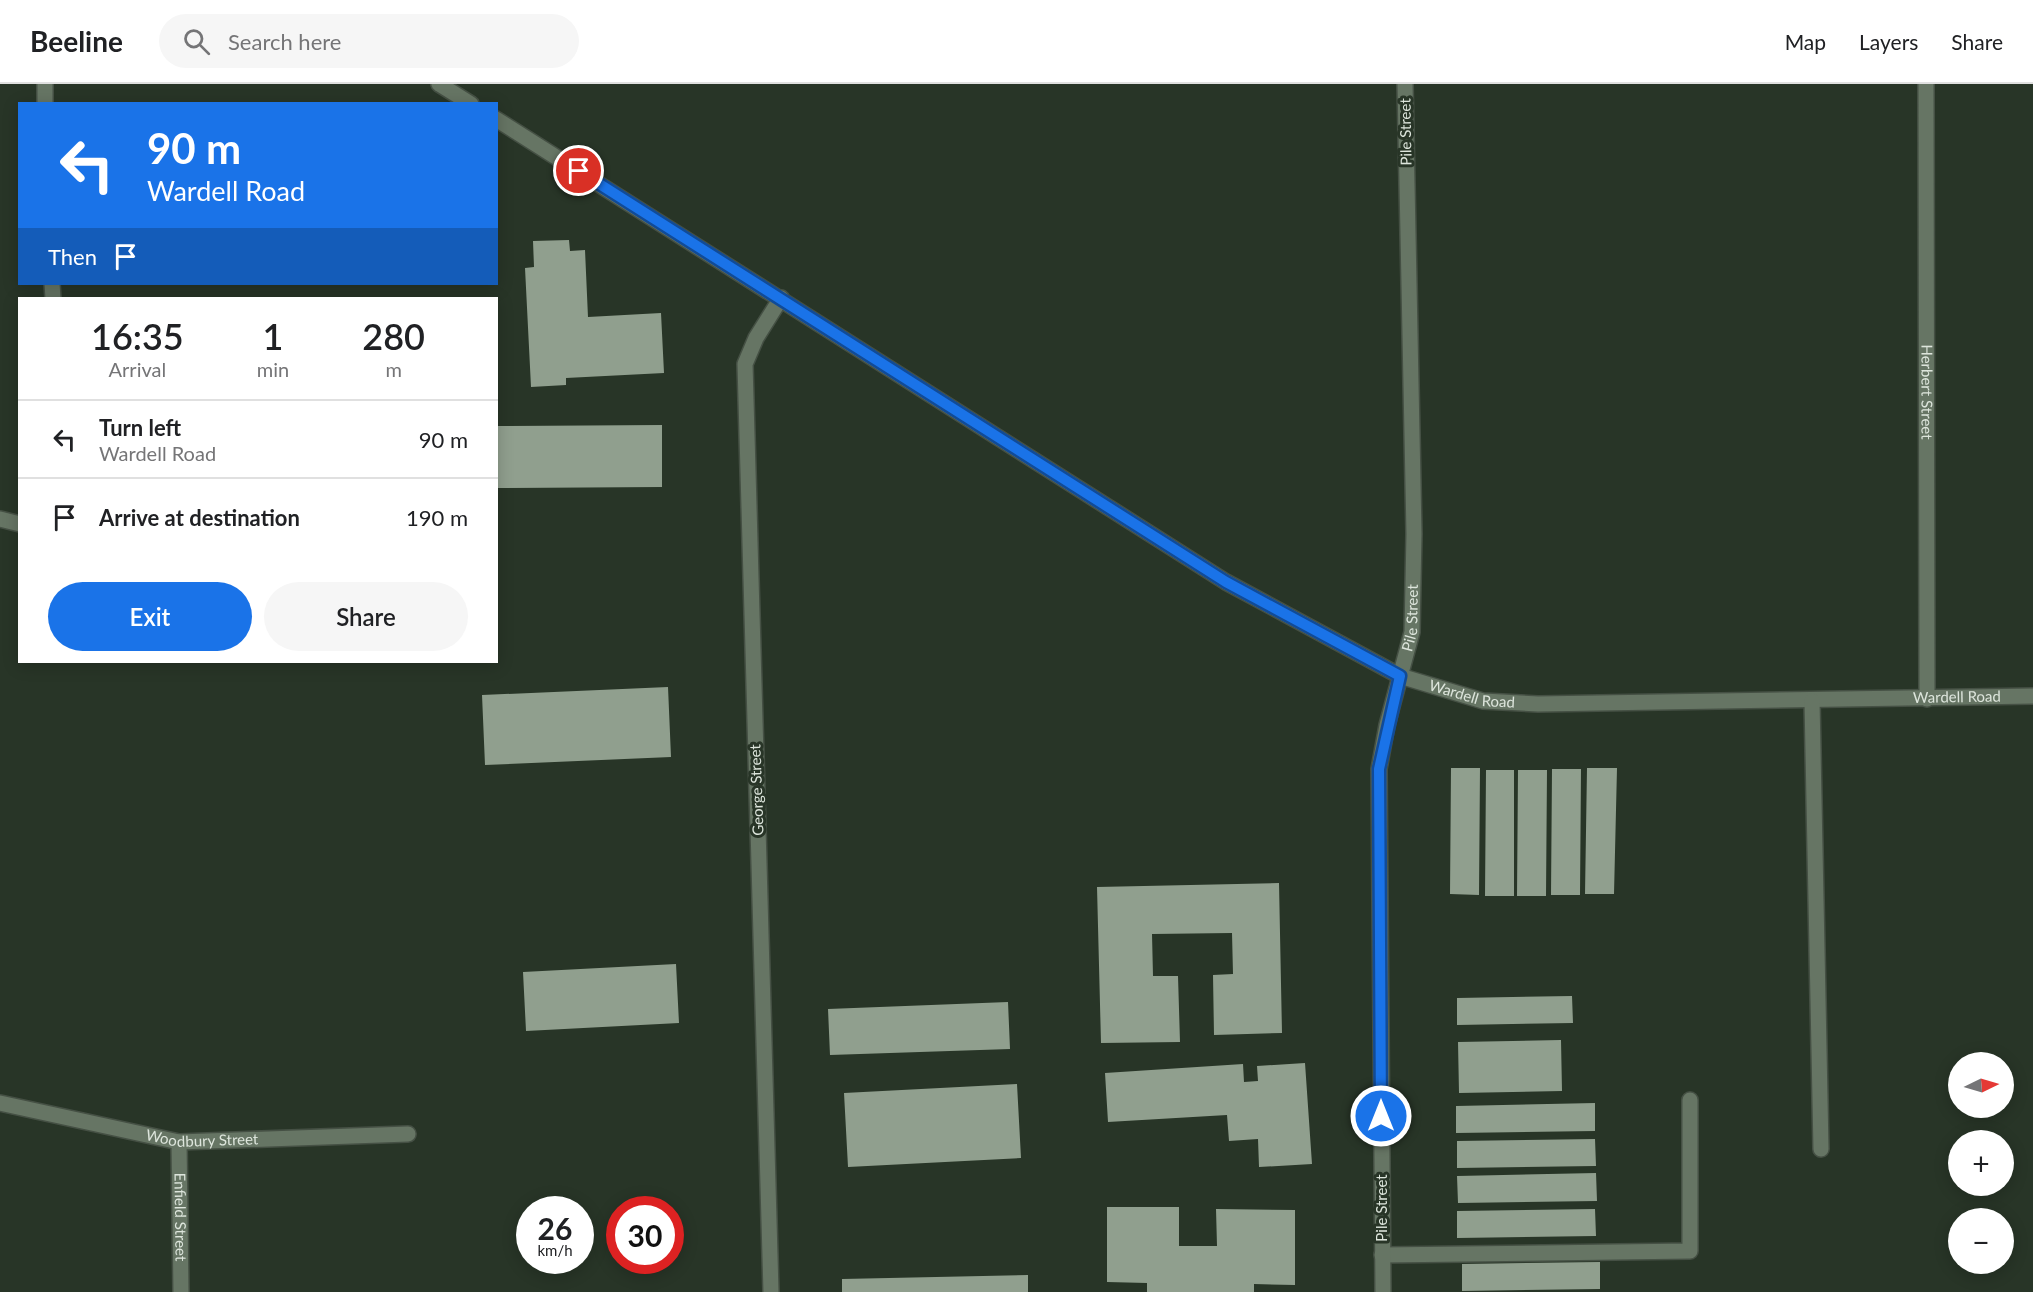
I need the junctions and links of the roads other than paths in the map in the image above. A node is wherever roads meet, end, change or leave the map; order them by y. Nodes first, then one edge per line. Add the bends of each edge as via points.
1 (45, 84) edge
2 (439, 84) edge
3 (1405, 84) edge
4 (1926, 84) edge
5 (45, 102) edge
6 (468, 102) edge
7 (498, 120) edge
8 (781, 298) junction
9 (0, 519) edge
10 (18, 524) edge
11 (1400, 676) junction
12 (2033, 696) edge
13 (1927, 699) junction
14 (1812, 701) junction
15 (1690, 1100) dead end
16 (0, 1103) edge
17 (408, 1134) dead end
18 (179, 1142) junction
19 (1821, 1149) dead end
20 (1382, 1255) junction
21 (182, 1292) edge
22 (771, 1292) edge
23 (1383, 1292) edge

1 - 5 street
2 - 6 street
3 - 11 street, Pile Street via 1414,534 1412,632
4 - 13 street, Herbert Street
7 - 8 street, Wardell Road
8 - 11 street, Wardell Road via 1226,582
8 - 22 street, George Street via 745,364
9 - 10 street
11 - 14 street, Wardell Road via 1483,701 1527,704
11 - 20 street, Pile Street via 1379,769
12 - 13 street, Wardell Road
13 - 14 street, Wardell Road
14 - 19 street
15 - 20 street via 1690,1251
16 - 18 street, Woodbury Street
17 - 18 street, Woodbury Street
18 - 21 street, Enfield Street
20 - 23 street, Pile Street

